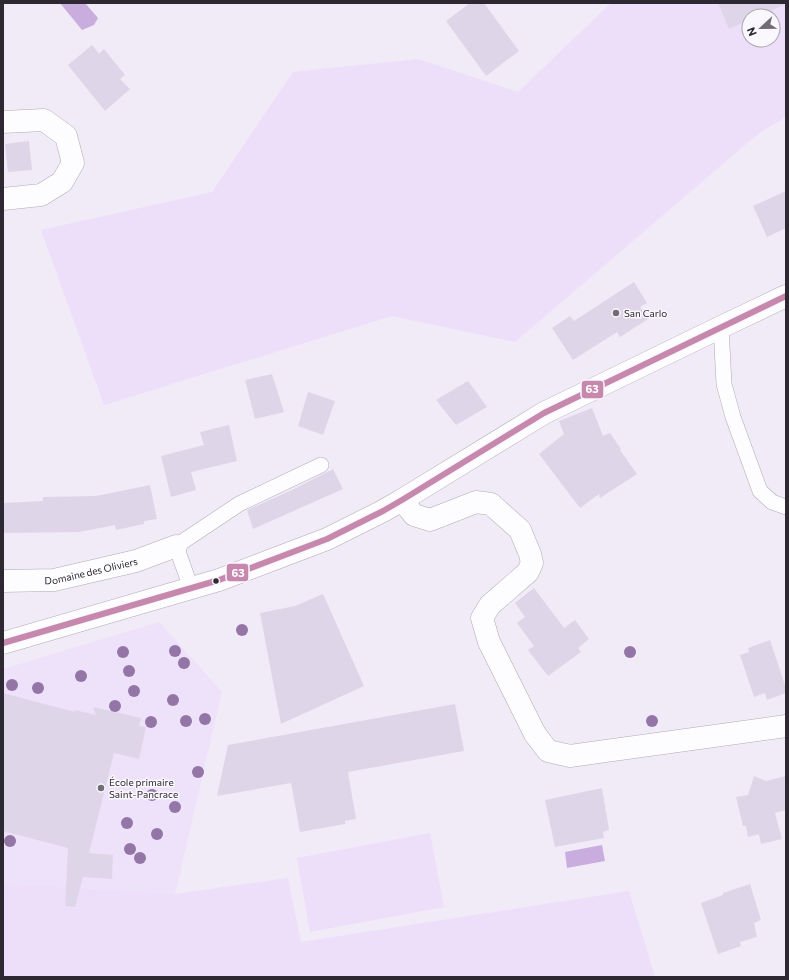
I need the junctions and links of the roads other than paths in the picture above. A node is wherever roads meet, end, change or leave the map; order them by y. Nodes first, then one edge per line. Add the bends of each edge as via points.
1 (3, 122) edge
2 (3, 199) edge
3 (786, 296) edge
4 (721, 326) junction
5 (321, 465) dead end
6 (402, 500) junction
7 (786, 507) edge
8 (176, 546) junction
9 (3, 581) edge
10 (191, 588) junction
11 (3, 643) edge
12 (786, 726) edge

1 - 2 street via 44,120 66,136 73,162 62,182 41,195
3 - 4 street
4 - 6 street via 544,413
4 - 7 lane via 724,384 733,417 760,491 772,502
5 - 8 lane via 240,504
6 - 10 street via 327,538 269,562
6 - 12 street via 414,514 430,520 476,502 491,504 520,530 532,563 528,572 490,605 482,618 490,642 536,734 548,751 570,756
8 - 9 street, Domaine des Oliviers via 136,561 54,580
8 - 10 lane
10 - 11 street

